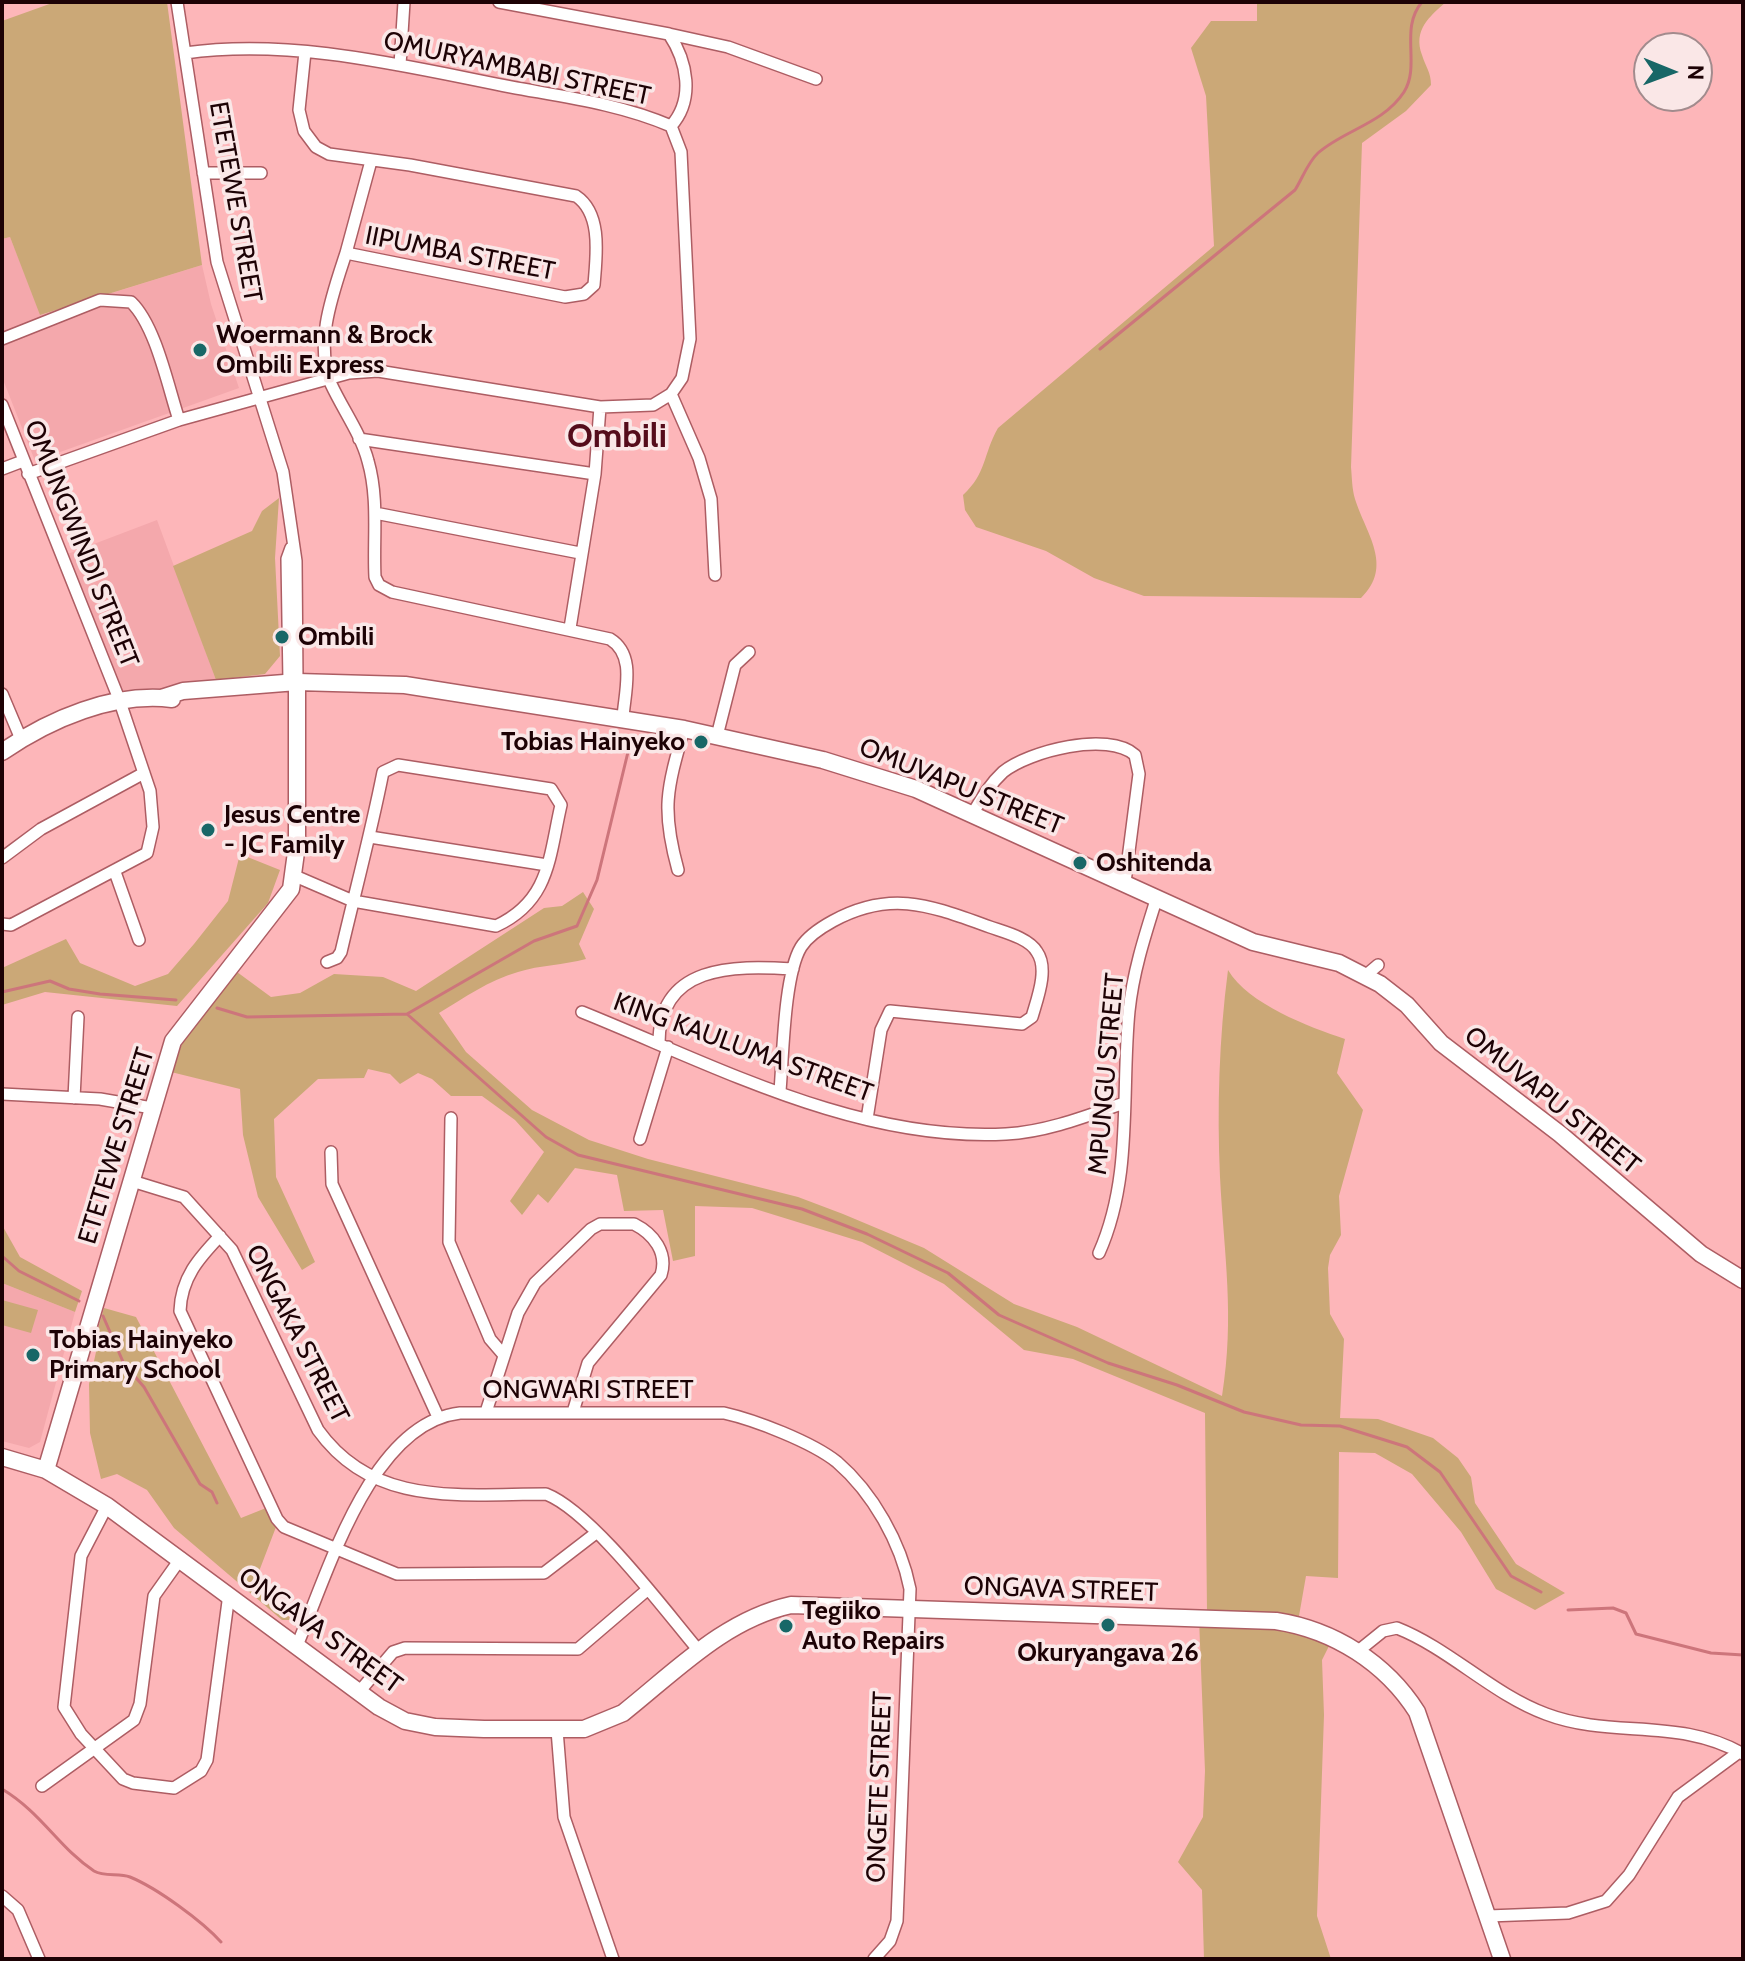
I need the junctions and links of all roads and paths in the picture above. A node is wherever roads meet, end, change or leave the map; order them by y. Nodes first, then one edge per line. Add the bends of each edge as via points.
1 (177, 2) edge
2 (404, 2) edge
3 (499, 2) edge
4 (669, 34) junction
5 (305, 52) junction
6 (185, 53) junction
7 (400, 65) junction
8 (816, 79) dead end
9 (671, 126) junction
10 (371, 161) junction
11 (203, 173) junction
12 (261, 173) dead end
13 (346, 253) junction
14 (2, 339) edge
15 (329, 380) junction
16 (671, 394) junction
17 (258, 400) junction
18 (2, 405) edge
19 (600, 407) junction
20 (179, 420) junction
21 (359, 439) junction
22 (23, 461) junction
23 (2, 469) edge
24 (28, 474) junction
25 (595, 474) junction
26 (375, 513) junction
27 (580, 553) junction
28 (715, 575) dead end
29 (570, 628) junction
30 (749, 652) dead end
31 (293, 687) junction
32 (2, 694) edge
33 (119, 699) junction
34 (623, 717) junction
35 (684, 729) junction
36 (717, 736) junction
37 (21, 739) junction
38 (2, 752) edge
39 (144, 773) junction
40 (973, 813) junction
41 (370, 837) junction
42 (2, 858) edge
43 (547, 865) junction
44 (678, 870) dead end
45 (115, 872) junction
46 (295, 876) junction
47 (1125, 882) junction
48 (1157, 897) junction
49 (353, 901) junction
50 (2, 924) edge
51 (139, 940) dead end
52 (327, 962) dead end
53 (793, 969) junction
54 (582, 1012) dead end
55 (78, 1017) dead end
56 (664, 1045) junction
57 (780, 1091) junction
58 (2, 1094) edge
59 (74, 1098) junction
60 (1124, 1103) junction
61 (152, 1108) junction
62 (451, 1118) dead end
63 (867, 1119) junction
64 (640, 1139) dead end
65 (331, 1152) dead end
66 (132, 1181) junction
67 (220, 1236) junction
68 (1099, 1253) dead end
69 (1743, 1280) edge
70 (502, 1353) junction
71 (486, 1412) junction
72 (573, 1412) junction
73 (438, 1417) junction
74 (2, 1457) edge
75 (46, 1470) junction
76 (373, 1476) junction
77 (107, 1506) junction
78 (596, 1533) junction
79 (338, 1549) junction
80 (181, 1558) junction
81 (647, 1590) junction
82 (229, 1594) junction
83 (910, 1609) junction
84 (296, 1648) junction
85 (700, 1652) junction
86 (1357, 1652) junction
87 (359, 1692) junction
88 (557, 1730) junction
89 (96, 1750) junction
90 (1741, 1753) edge
91 (42, 1786) dead end
92 (2, 1896) edge
93 (1488, 1916) junction
94 (39, 1959) edge
95 (613, 1959) edge
96 (874, 1959) edge
97 (1502, 1959) edge

1 - 6 street, ETETEWE STREET
2 - 7 street
3 - 4 street
4 - 8 street via 728,47
4 - 9 street via 683,54 686,92
5 - 6 street, OMURYAMBABI STREET via 259,47
5 - 7 street, OMURYAMBABI STREET
5 - 10 street, IIPUMBA STREET via 299,110 309,140 329,154
6 - 11 street, ETETEWE STREET
7 - 9 street, OMURYAMBABI STREET via 616,107
9 - 16 street, OMURYAMBABI STREET via 681,152 690,339 686,369
10 - 13 street, IIPUMBA STREET
10 - 13 street, IIPUMBA STREET via 576,196 593,223 594,285 584,294 565,297
11 - 12 street
11 - 17 street, ETETEWE STREET via 217,262
13 - 15 street via 326,322
14 - 20 street via 100,300 131,302 148,330
15 - 17 street
15 - 19 street via 378,371
15 - 21 street
16 - 19 street via 653,405
16 - 28 street via 711,499
17 - 20 street
17 - 31 street, ETETEWE STREET via 283,472 292,547 287,559
18 - 22 street, OMUNGWINDI STREET
19 - 25 street
20 - 24 street
21 - 25 street
21 - 26 street via 368,460
22 - 23 street
22 - 24 street, OMUNGWINDI STREET
24 - 33 street, OMUNGWINDI STREET
25 - 27 street
26 - 27 street
26 - 29 street via 379,585
27 - 29 street
29 - 34 street via 610,639 623,650
30 - 36 street via 735,665
31 - 33 street, OMUVAPU STREET via 185,700
31 - 34 street, OMUVAPU STREET via 405,685
31 - 46 street, ETETEWE STREET
32 - 37 street
33 - 37 street, OMUVAPU STREET
33 - 39 street, OMUNGWINDI STREET
34 - 35 street, OMUVAPU STREET
35 - 36 street, OMUVAPU STREET
35 - 44 street via 666,828
36 - 40 street, OMUVAPU STREET via 867,772
37 - 38 street, OMUVAPU STREET
39 - 42 street via 41,829
39 - 45 street, OMUNGWINDI STREET via 153,808 151,847
40 - 47 street, OMUVAPU STREET
40 - 47 street via 1006,770 1042,753 1071,746 1124,747 1135,755 1139,774
41 - 43 street
41 - 43 street via 383,772 398,765 551,789 561,805
41 - 49 street
43 - 49 street via 541,889 514,917 496,926
45 - 50 street via 11,925
45 - 51 street
46 - 49 street
46 - 61 street, ETETEWE STREET via 284,901 173,1041
47 - 48 street, OMUVAPU STREET
48 - 60 street, MPUNGU STREET via 1135,975
48 - 69 street, OMUVAPU STREET via 1253,942 1372,971 1441,1043 1560,1134 1701,1254
49 - 52 street via 341,952
53 - 56 street via 735,967 676,990 663,1007
53 - 57 street
53 - 63 street via 801,946 828,923 889,902 940,909 1008,934 1037,952 1040,985 1032,1017 1022,1024 890,1011 881,1030
54 - 56 street, KING KAULUMA STREET
55 - 59 street
56 - 57 street, KING KAULUMA STREET
56 - 64 street
57 - 63 street, KING KAULUMA STREET
58 - 59 street
59 - 61 street
60 - 63 street, KING KAULUMA STREET via 1008,1134 917,1130
60 - 68 street, MPUNGU STREET via 1119,1198
61 - 66 street, ETETEWE STREET
62 - 70 street via 449,1242 490,1339
65 - 73 street via 332,1184
66 - 67 street, ONGAKA STREET via 184,1197
66 - 75 street, ETETEWE STREET
67 - 76 street, ONGAKA STREET via 240,1262 318,1430 336,1453
67 - 79 street via 195,1262 186,1281 180,1299 182,1321 277,1519 284,1527
70 - 71 street
70 - 72 street via 535,1283 591,1229 629,1223 647,1233 663,1256 661,1275 593,1355
71 - 72 street, ONGWARI STREET
71 - 73 street, ONGWARI STREET
72 - 83 street, ONGWARI STREET via 724,1413 836,1461 899,1547
73 - 76 street via 396,1448
74 - 75 street, ONGAVA STREET
75 - 77 street, ONGAVA STREET
76 - 78 street, ONGAKA STREET via 410,1492 546,1494
76 - 79 street
77 - 80 street, ONGAVA STREET
77 - 89 street via 81,1556 64,1686 65,1712
78 - 79 street via 552,1570 534,1574 397,1574
78 - 81 street, ONGAKA STREET
79 - 84 street
80 - 82 street, ONGAVA STREET
80 - 89 street via 154,1596 137,1714
81 - 85 street, ONGAKA STREET
81 - 87 street via 578,1649 399,1649
82 - 84 street, ONGAVA STREET
82 - 89 street via 210,1750 201,1771 174,1788 147,1787 123,1779
83 - 85 street, ONGAVA STREET via 791,1605 758,1612
83 - 86 street, ONGAVA STREET via 1276,1621 1323,1633
83 - 96 street, ONGETE STREET via 897,1921 890,1941
84 - 87 street, ONGAVA STREET
85 - 88 street, ONGAVA STREET via 623,1713 584,1729
86 - 90 street via 1383,1631 1397,1628 1544,1714 1608,1727 1695,1733
86 - 93 street, ONGAVA STREET via 1389,1677 1417,1712
87 - 88 street, ONGAVA STREET via 405,1721 435,1727
88 - 95 street via 564,1817
89 - 91 street
90 - 93 street via 1678,1797 1629,1875 1606,1901 1568,1913
92 - 94 street via 18,1910
93 - 97 street, ONGAVA STREET

